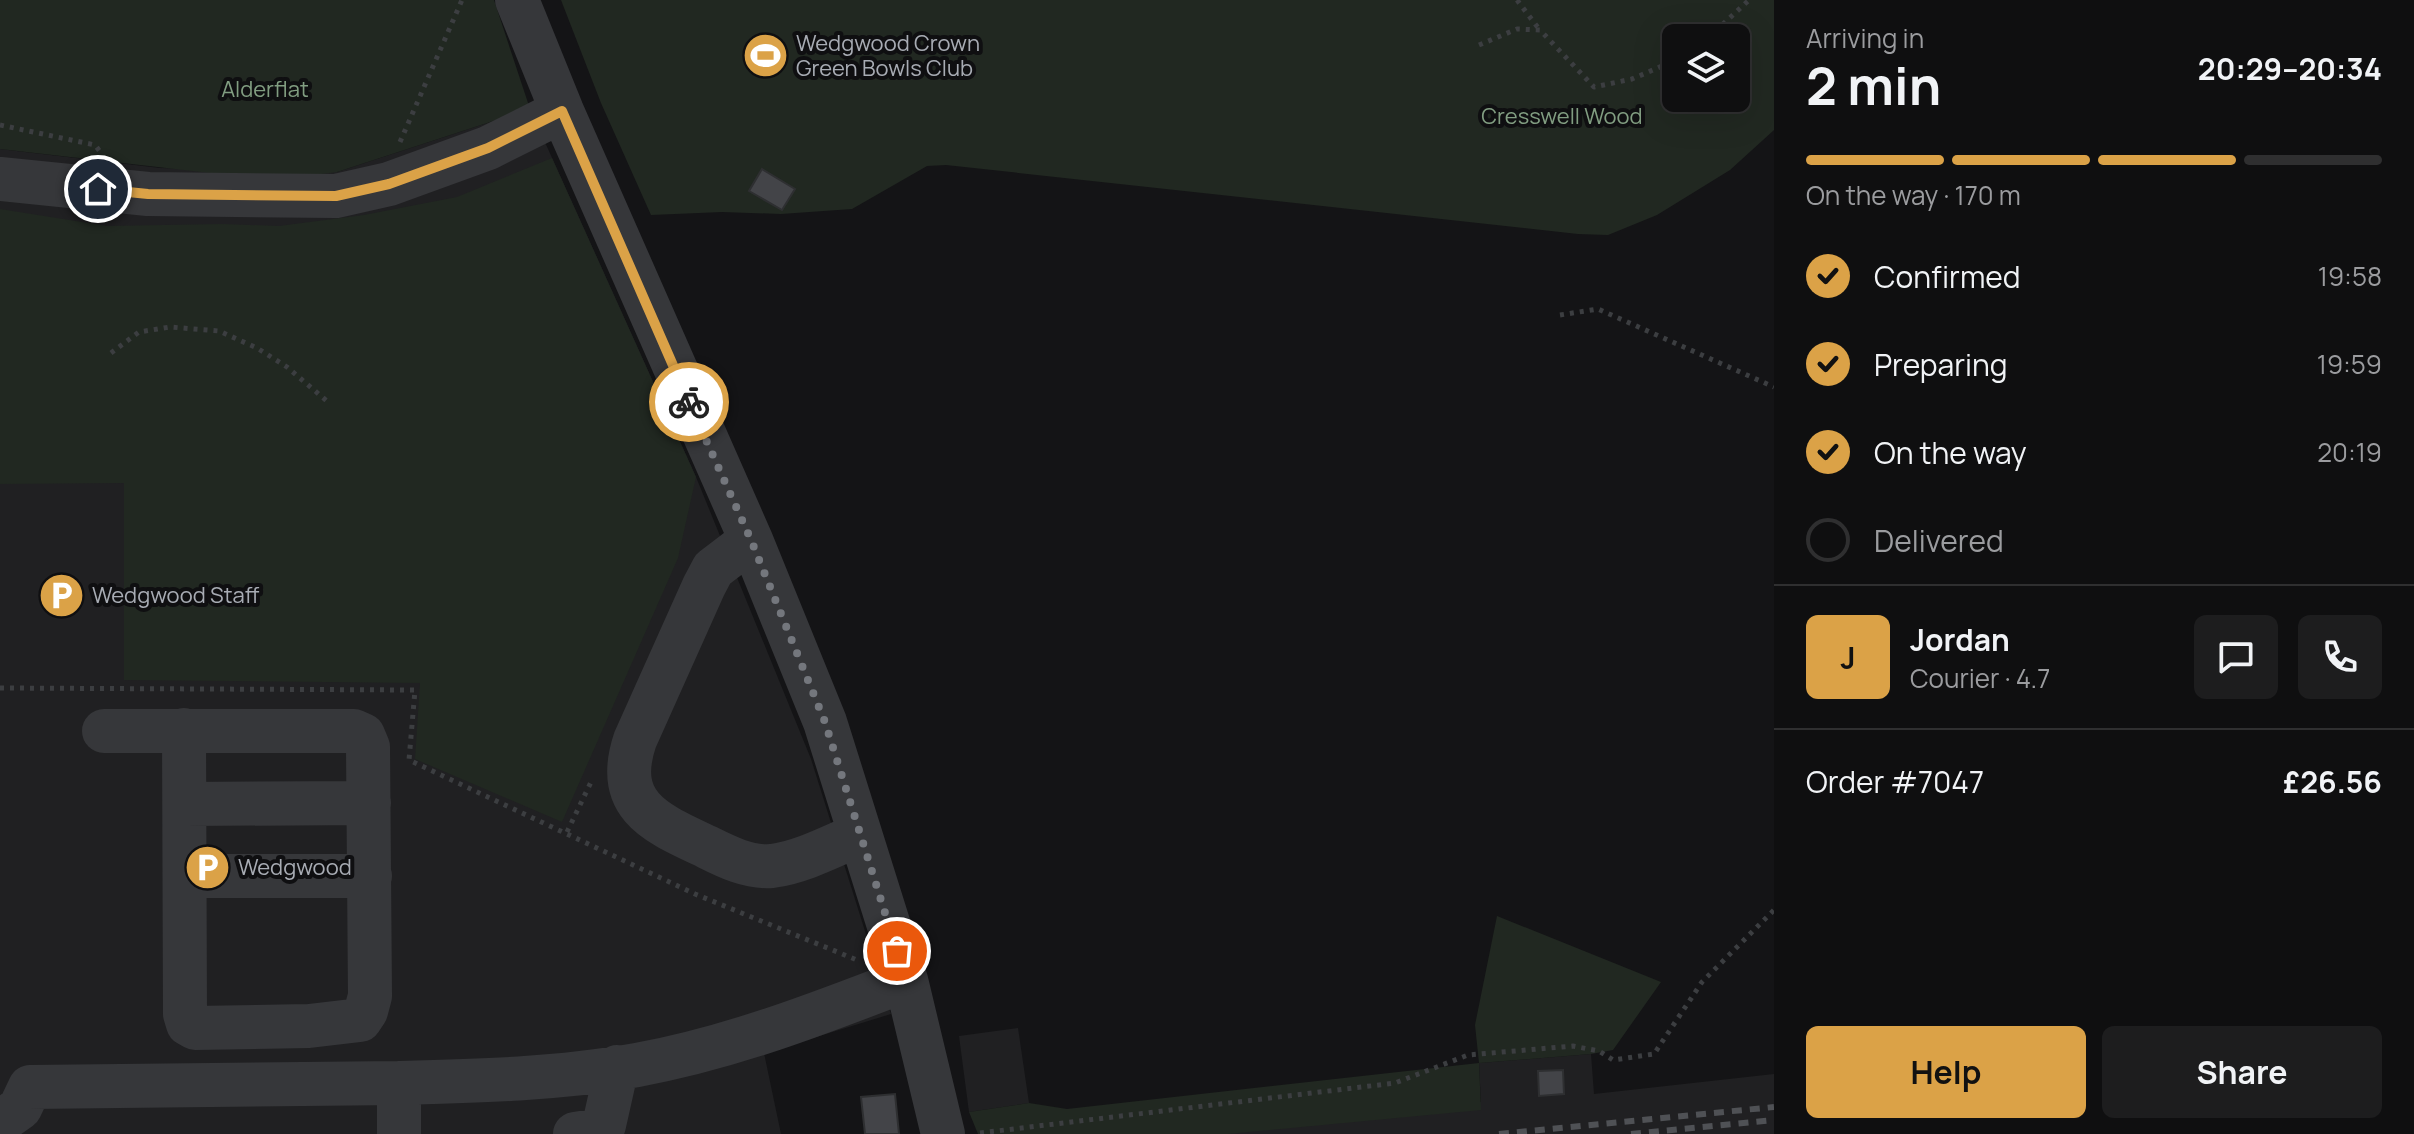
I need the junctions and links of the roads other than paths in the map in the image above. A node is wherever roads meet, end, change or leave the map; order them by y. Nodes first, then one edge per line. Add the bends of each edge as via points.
1 (517, 0) edge
2 (562, 111) junction
3 (0, 179) edge
4 (751, 540) junction
5 (184, 730) junction
6 (104, 731) dead end
7 (369, 803) junction
8 (185, 804) junction
9 (860, 834) junction
10 (185, 876) junction
11 (370, 876) junction
12 (906, 980) junction
13 (188, 1024) junction
14 (617, 1067) junction
15 (399, 1083) junction
16 (185, 1084) junction
17 (12, 1122) edge
18 (399, 1134) edge
19 (575, 1134) edge
20 (943, 1134) edge

1 - 2 street
2 - 3 street via 488,148 381,186 336,196 148,194
2 - 4 street
4 - 9 street via 825,722
4 - 9 street via 713,569 704,586 629,757 633,793 641,809 660,825 736,861 771,866
5 - 6 street
5 - 7 street via 354,731 363,735 368,747
5 - 8 street
7 - 8 street
7 - 11 street
8 - 10 street
9 - 12 street
10 - 11 street
10 - 13 street
11 - 13 street via 370,996 360,1020 295,1026
12 - 14 street via 723,1045
12 - 20 street
13 - 16 street
14 - 15 street via 474,1082
14 - 19 street via 604,1125
15 - 16 street
15 - 18 street
16 - 17 street via 30,1087

